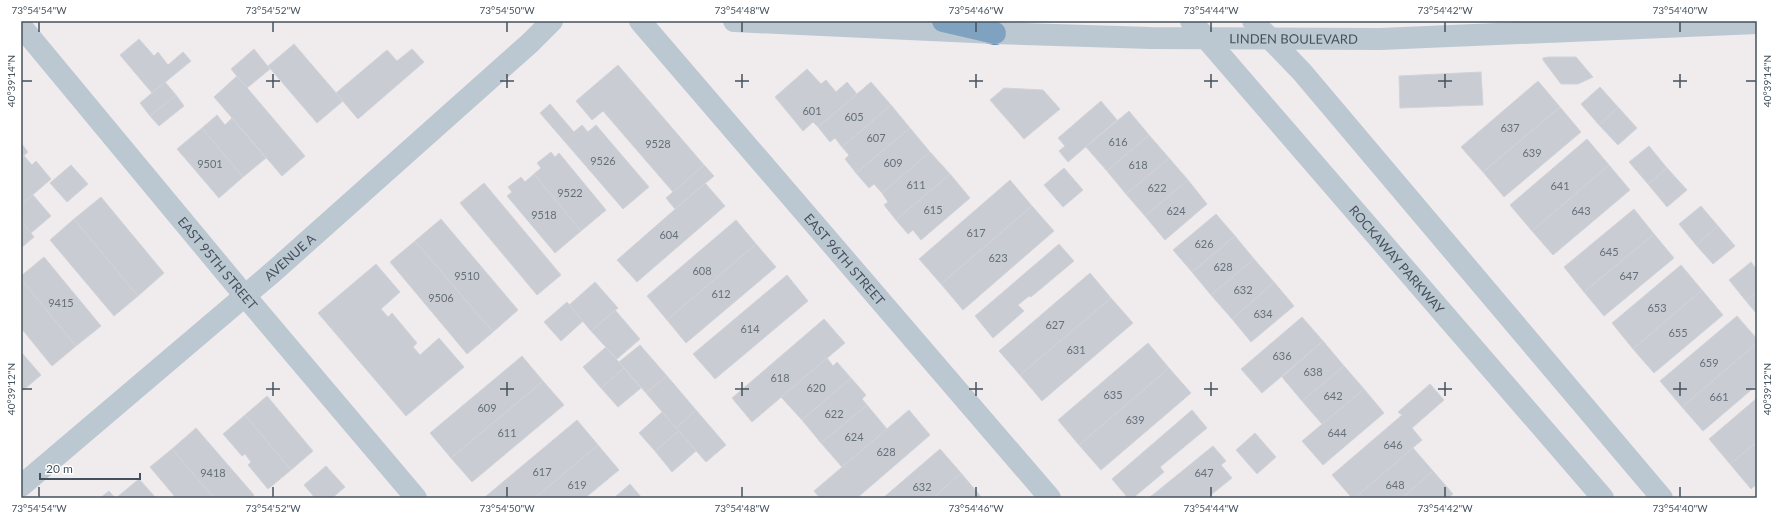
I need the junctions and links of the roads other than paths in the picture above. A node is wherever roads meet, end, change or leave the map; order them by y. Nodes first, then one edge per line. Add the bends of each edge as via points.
1 (552, 21) edge
2 (640, 21) edge
3 (734, 21) edge
4 (943, 21) edge
5 (1253, 21) edge
6 (1757, 23) edge
7 (21, 26) edge
8 (1197, 29) edge
9 (995, 33) junction
10 (1269, 38) junction
11 (245, 296) junction
12 (21, 486) edge
13 (416, 498) edge
14 (1050, 498) edge
15 (1603, 498) edge
16 (1662, 498) edge

1 - 11 street, AVENUE A
2 - 14 street, EAST 96TH STREET
3 - 9 street, LINDEN BOULEVARD
4 - 9 highway
5 - 10 street
6 - 10 street, LINDEN BOULEVARD via 1380,39
7 - 11 street, EAST 95TH STREET
8 - 9 street, LINDEN BOULEVARD via 1151,38
8 - 10 street, LINDEN BOULEVARD
8 - 15 street, ROCKAWAY PARKWAY
10 - 16 street via 1302,72
11 - 12 street, AVENUE A
11 - 13 street, EAST 95TH STREET

